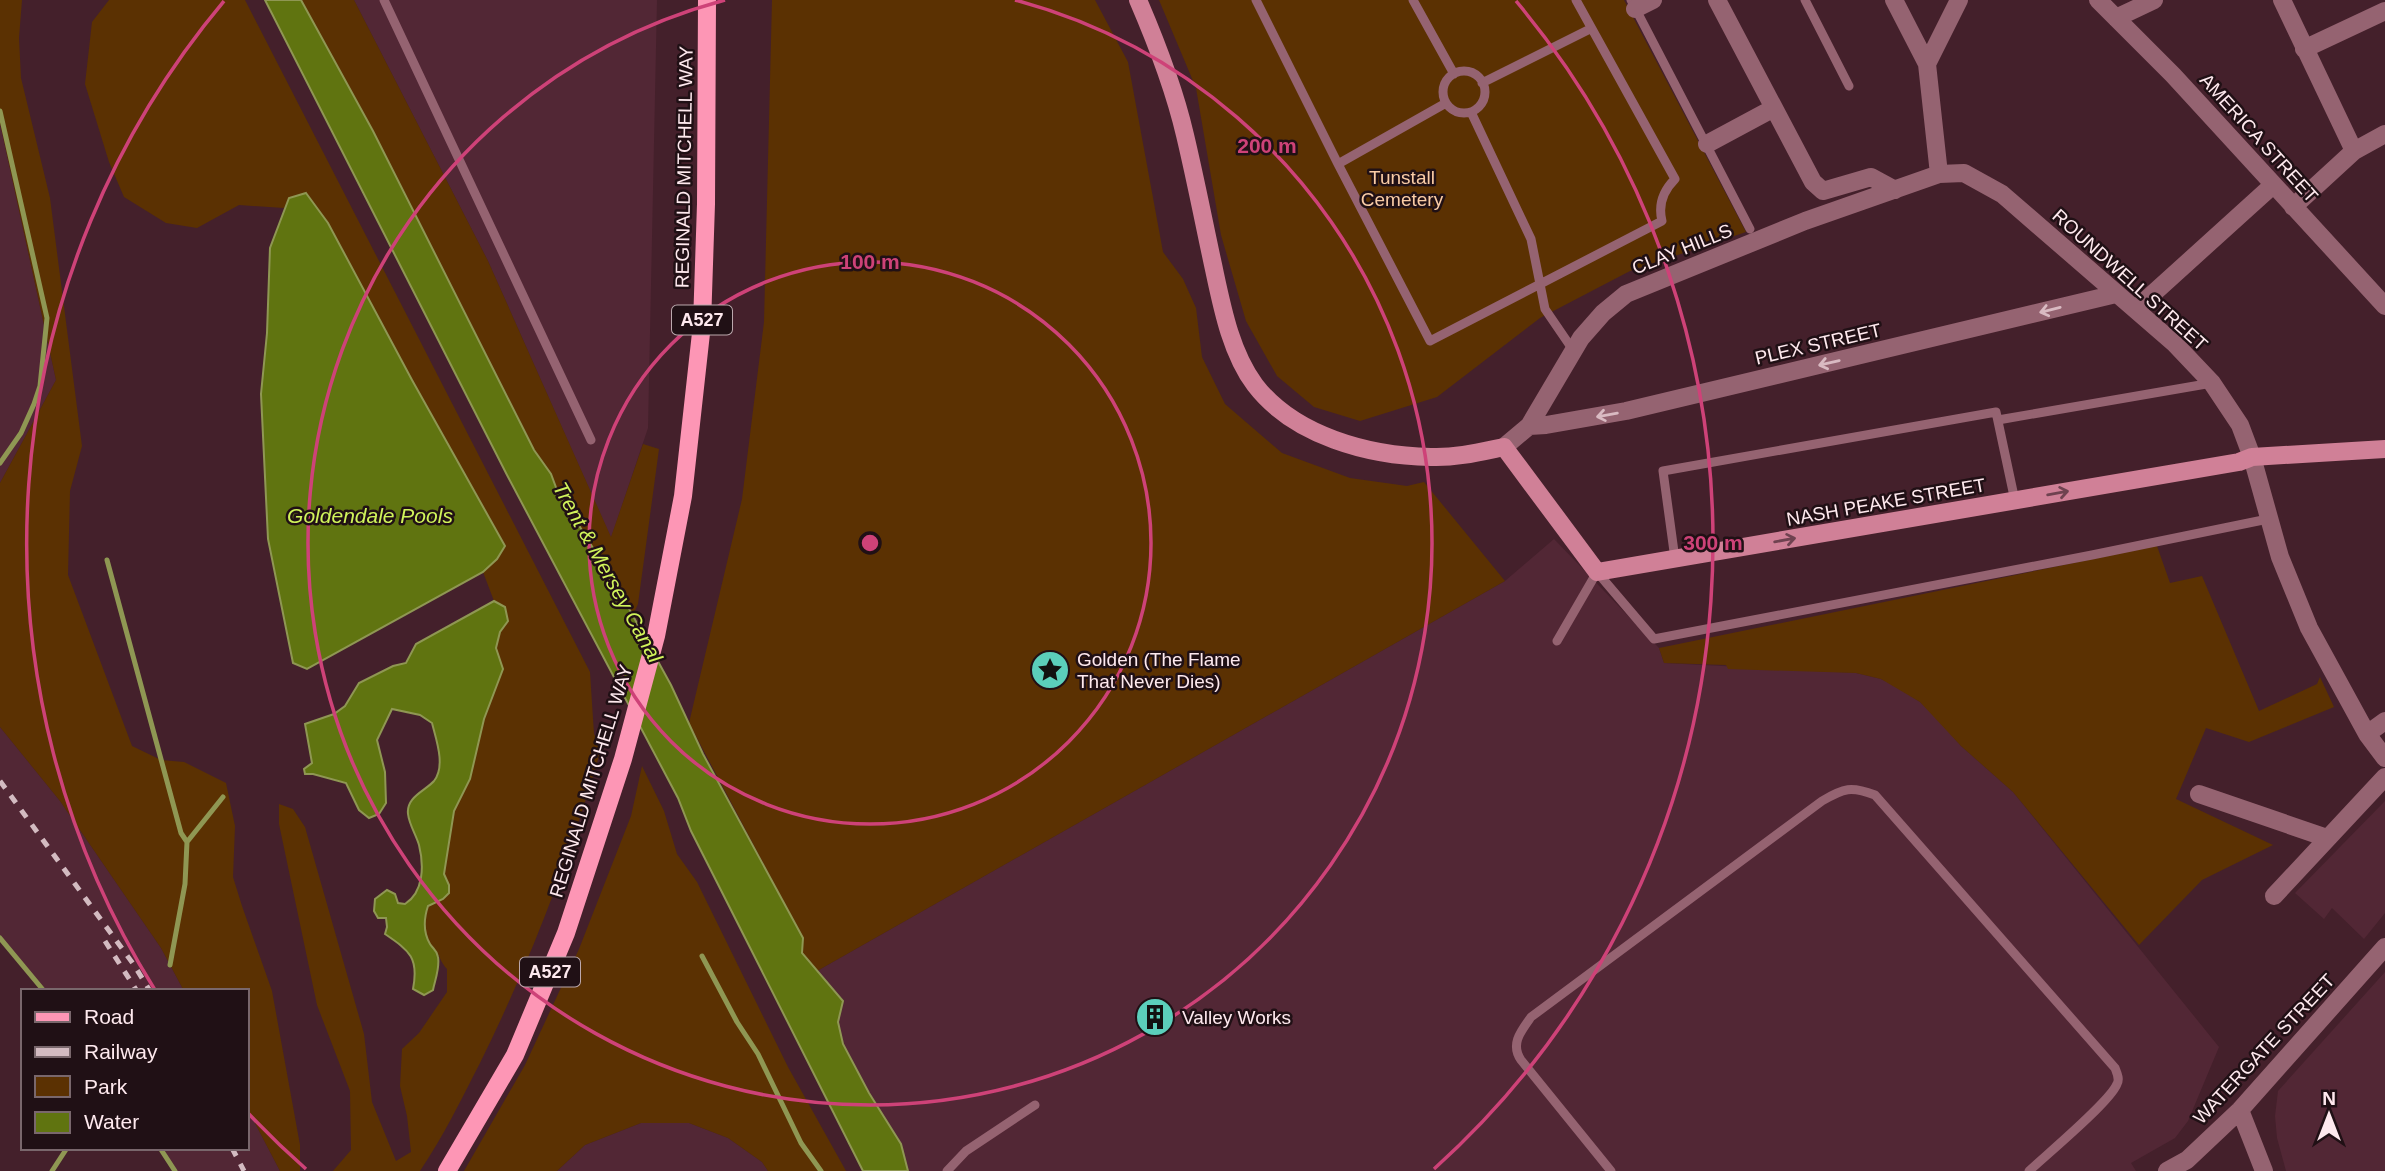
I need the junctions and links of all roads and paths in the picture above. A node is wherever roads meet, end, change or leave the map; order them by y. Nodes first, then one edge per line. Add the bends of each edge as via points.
1 (384, 0) edge
2 (707, 0) edge
3 (1138, 0) edge
4 (1256, 0) edge
5 (1413, 0) edge
6 (1576, 0) edge
7 (1653, 0) edge
8 (1717, 0) edge
9 (1805, 0) edge
10 (1894, 0) edge
11 (1959, 0) edge
12 (2098, 0) edge
13 (2154, 0) edge
14 (2282, 0) edge
15 (1633, 4) edge
16 (2385, 11) edge
17 (2116, 18) junction
18 (1590, 29) junction
19 (2304, 49) junction
20 (1927, 64) junction
21 (1454, 74) junction
22 (1482, 83) junction
23 (1849, 86) dead end
24 (1446, 103) junction
25 (1774, 108) junction
26 (1471, 112) junction
27 (2385, 134) edge
28 (1707, 144) junction
29 (2354, 151) junction
30 (1338, 164) junction
31 (1939, 174) junction
32 (2273, 185) junction
33 (1895, 190) junction
34 (2293, 207) junction
35 (1751, 229) dead end
36 (1540, 285) junction
37 (2116, 293) junction
38 (2382, 296) edge
39 (2136, 309) junction
40 (1573, 350) junction
41 (2212, 383) junction
42 (1998, 421) junction
43 (1529, 426) junction
44 (591, 440) dead end
45 (1504, 447) junction
46 (2385, 449) edge
47 (2252, 457) junction
48 (2015, 501) junction
49 (2268, 519) junction
50 (1675, 559) junction
51 (1597, 572) junction
52 (1557, 641) dead end
53 (2385, 721) edge
54 (2367, 734) junction
55 (2385, 758) edge
56 (2385, 777) edge
57 (2199, 794) dead end
58 (2327, 838) junction
59 (2274, 896) dead end
60 (2385, 947) edge
61 (1035, 1105) dead end
62 (2240, 1110) junction
63 (447, 1171) edge
64 (947, 1171) edge
65 (1611, 1171) edge
66 (2029, 1171) edge
67 (2167, 1171) edge
68 (2264, 1171) edge

1 - 44 lane
2 - 63 main road, REGINALD MITCHELL WAY / A527 via 701,336 683,496 656,636 623,759 566,933 515,1055
3 - 45 street via 1162,57 1184,132 1223,310 1255,384 1278,409 1308,428 1361,450 1430,457
4 - 30 lane
5 - 21 lane
6 - 18 lane
7 - 15 street
8 - 25 street
9 - 23 lane
10 - 20 street
11 - 20 street
12 - 17 street, AMERICA STREET
13 - 17 street
14 - 19 street
15 - 28 lane
16 - 19 street
17 - 32 street, AMERICA STREET
18 - 22 lane
18 - 36 lane via 1675,179 1663,198 1662,221
19 - 29 street
20 - 31 street
21 - 22 lane via 1469,72
21 - 24 lane via 1444,84
22 - 26 lane via 1482,103
24 - 26 lane via 1457,112
24 - 30 lane
25 - 28 street
25 - 33 street via 1813,182 1823,191 1871,177
26 - 36 lane via 1531,239
27 - 29 street
28 - 35 lane
29 - 34 street
30 - 36 lane via 1430,341
31 - 33 street, CLAY HILLS
31 - 37 street, ROUNDWELL STREET via 1965,173 2002,194
32 - 34 street, AMERICA STREET
32 - 39 street
33 - 40 street, CLAY HILLS via 1805,221 1626,294 1603,313
34 - 38 street, AMERICA STREET
36 - 40 lane via 1545,309
37 - 39 street, ROUNDWELL STREET
37 -> 43 street, PLEX STREET via 1626,411
39 - 41 street, ROUNDWELL STREET
40 - 43 street, CLAY HILLS
41 - 42 lane
41 - 47 street, ROUNDWELL STREET via 2240,425
42 - 48 lane
42 - 50 lane via 1996,412 1663,471
43 - 45 street, CLAY HILLS
45 - 51 street
46 - 47 street
48 -> 47 street, NASH PEAKE STREET
47 - 49 street, ROUNDWELL STREET
50 -> 48 street, NASH PEAKE STREET
49 - 51 lane via 1654,639
49 - 54 street, ROUNDWELL STREET via 2309,628
50 - 51 street, NASH PEAKE STREET
51 - 52 lane
53 - 54 street
54 - 55 street, ROUNDWELL STREET
56 - 58 street
57 - 58 street
58 - 59 street
60 - 62 street, WATERGATE STREET
61 - 64 lane via 966,1151
62 - 67 street, WATERGATE STREET via 2187,1160
62 - 68 street
65 - 66 lane via 1521,1060 1516,1052 1520,1032 1531,1017 1822,801 1842,790 1859,789 1875,795 2115,1068 2117,1085

